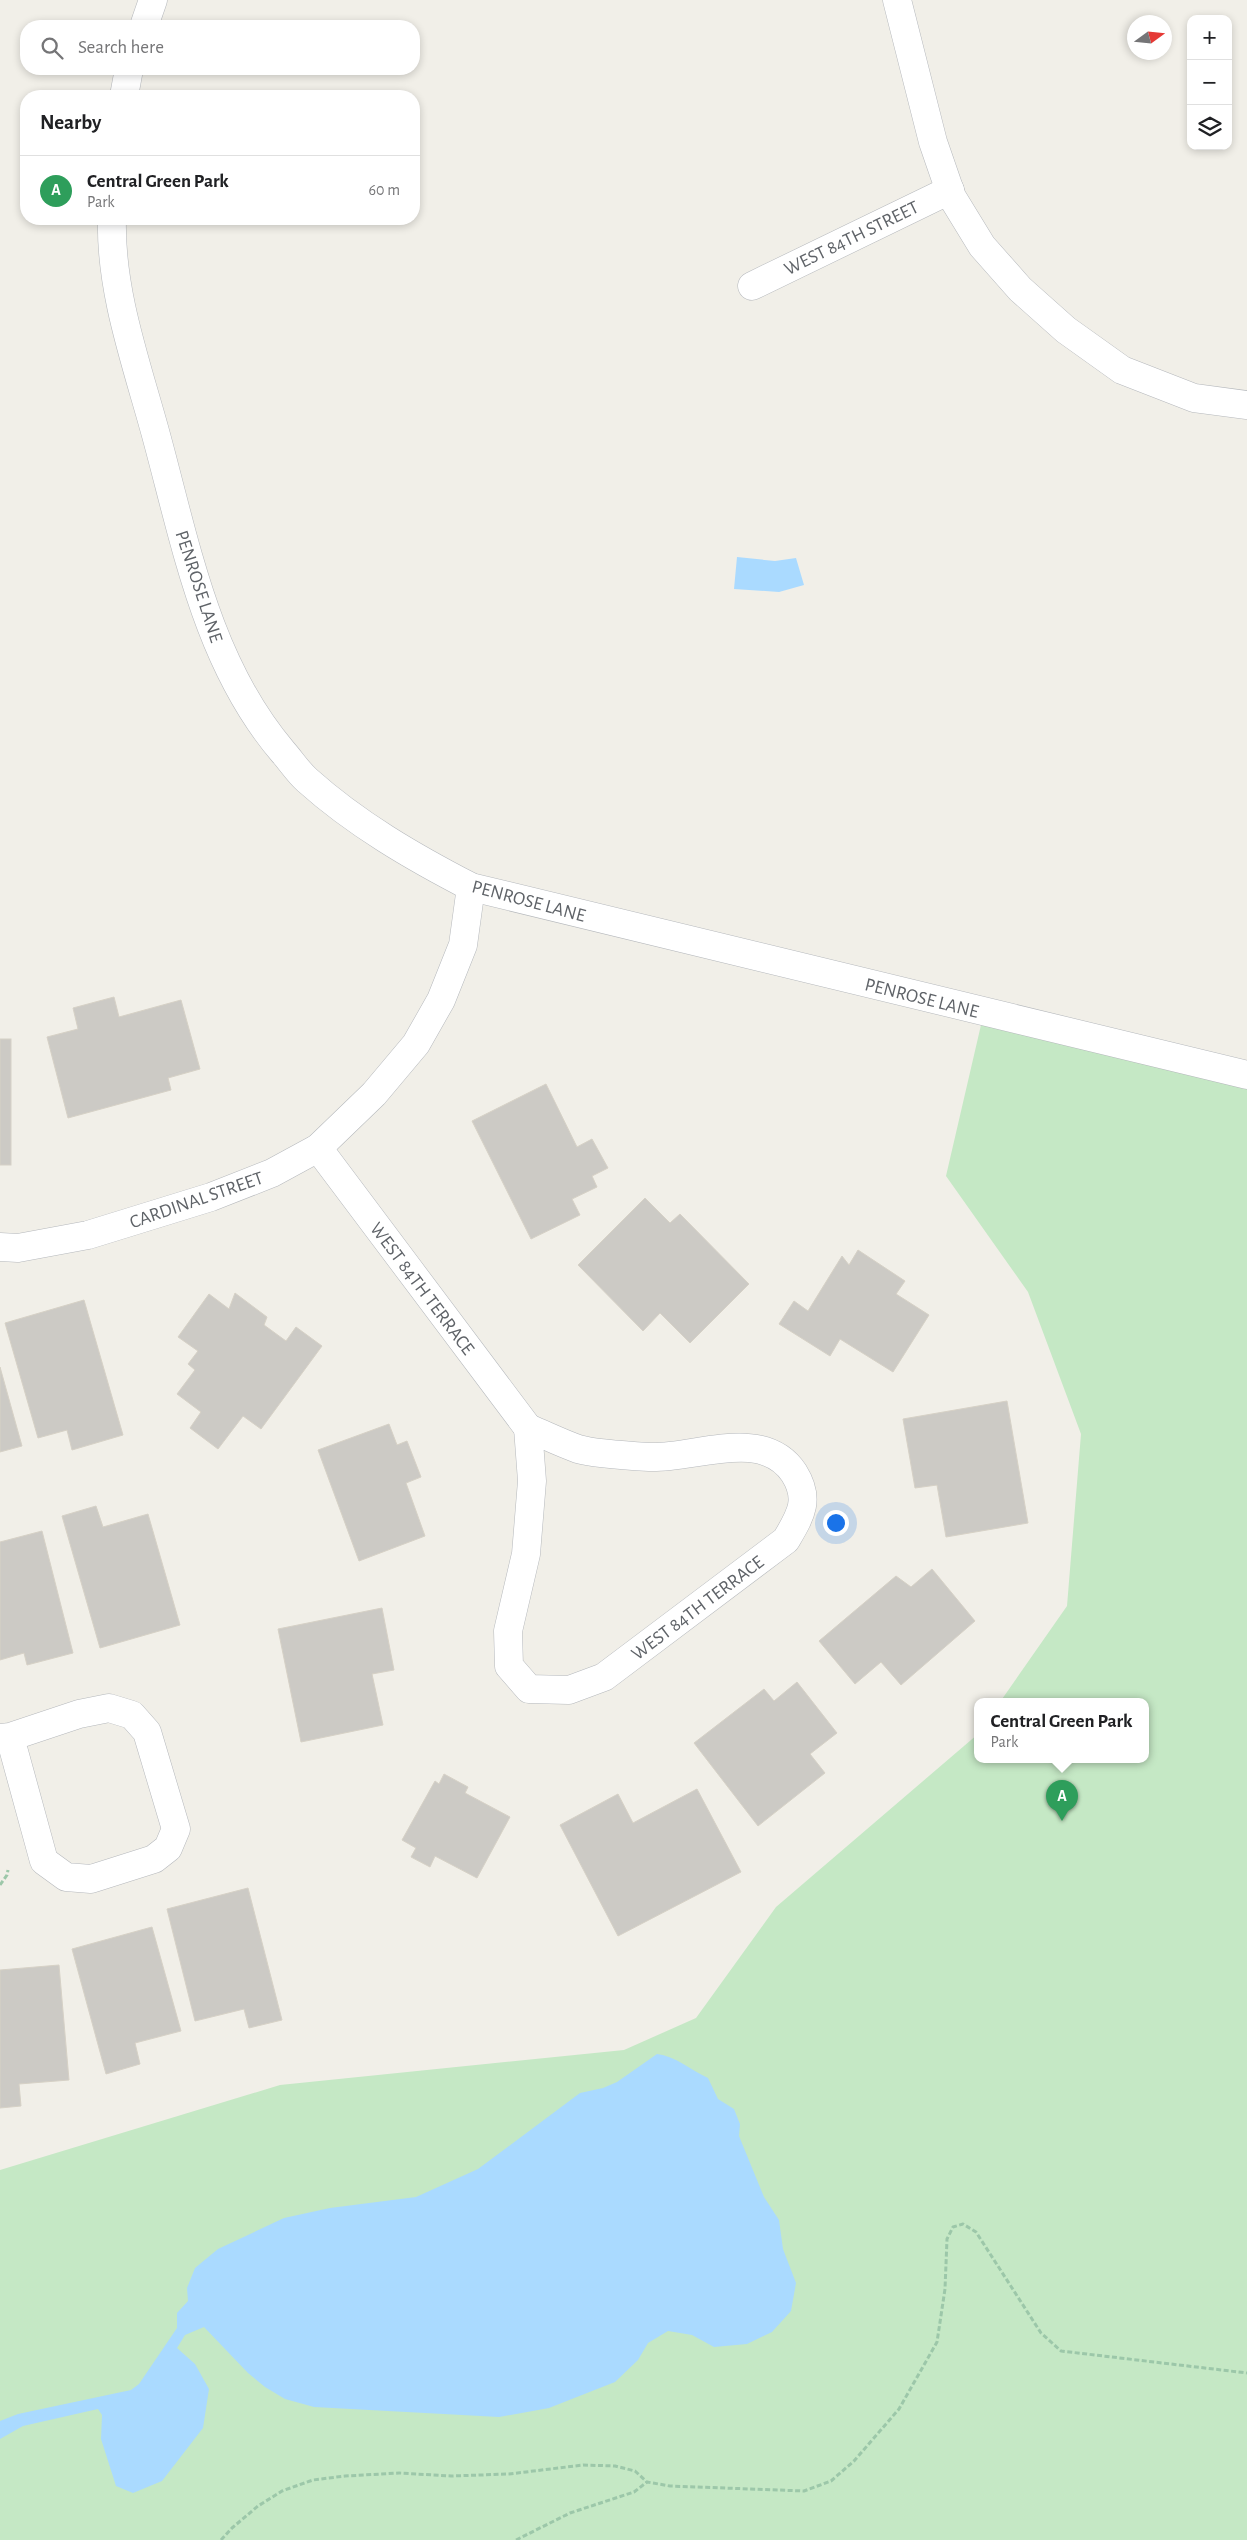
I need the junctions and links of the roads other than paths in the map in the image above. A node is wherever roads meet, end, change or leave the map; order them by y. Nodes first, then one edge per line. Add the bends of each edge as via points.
1 (154, 0) edge
2 (897, 0) edge
3 (146, 20) edge
4 (128, 75) edge
5 (125, 90) edge
6 (950, 190) junction
7 (113, 225) edge
8 (752, 286) dead end
9 (1247, 405) edge
10 (472, 887) junction
11 (1247, 1076) edge
12 (318, 1148) junction
13 (0, 1247) edge
14 (528, 1428) junction
15 (5, 1737) edge

1 - 3 street
2 - 6 street via 928,126
4 - 5 street
6 - 8 street, WEST 84TH STREET
6 - 9 street via 982,246 1020,290 1066,330 1122,370 1194,398
7 - 10 street, PENROSE LANE via 121,304 201,604 226,664 264,730 306,779 360,822 418,859
10 - 11 street, PENROSE LANE
10 - 12 street, CARDINAL STREET via 463,945 441,1000 416,1044 374,1094
12 - 13 street, CARDINAL STREET via 272,1173 202,1200 88,1235 18,1248
12 - 14 street, WEST 84TH TERRACE
14 - 14 street, WEST 84TH TERRACE via 532,1481 526,1554 508,1631 509,1666 529,1689 569,1690 604,1677 786,1540 803,1509 800,1483 787,1463 759,1449 721,1448 652,1457 580,1450
15 - 15 street via 44,1861 66,1877 91,1878 154,1859 168,1848 176,1829 147,1732 132,1715 109,1708

